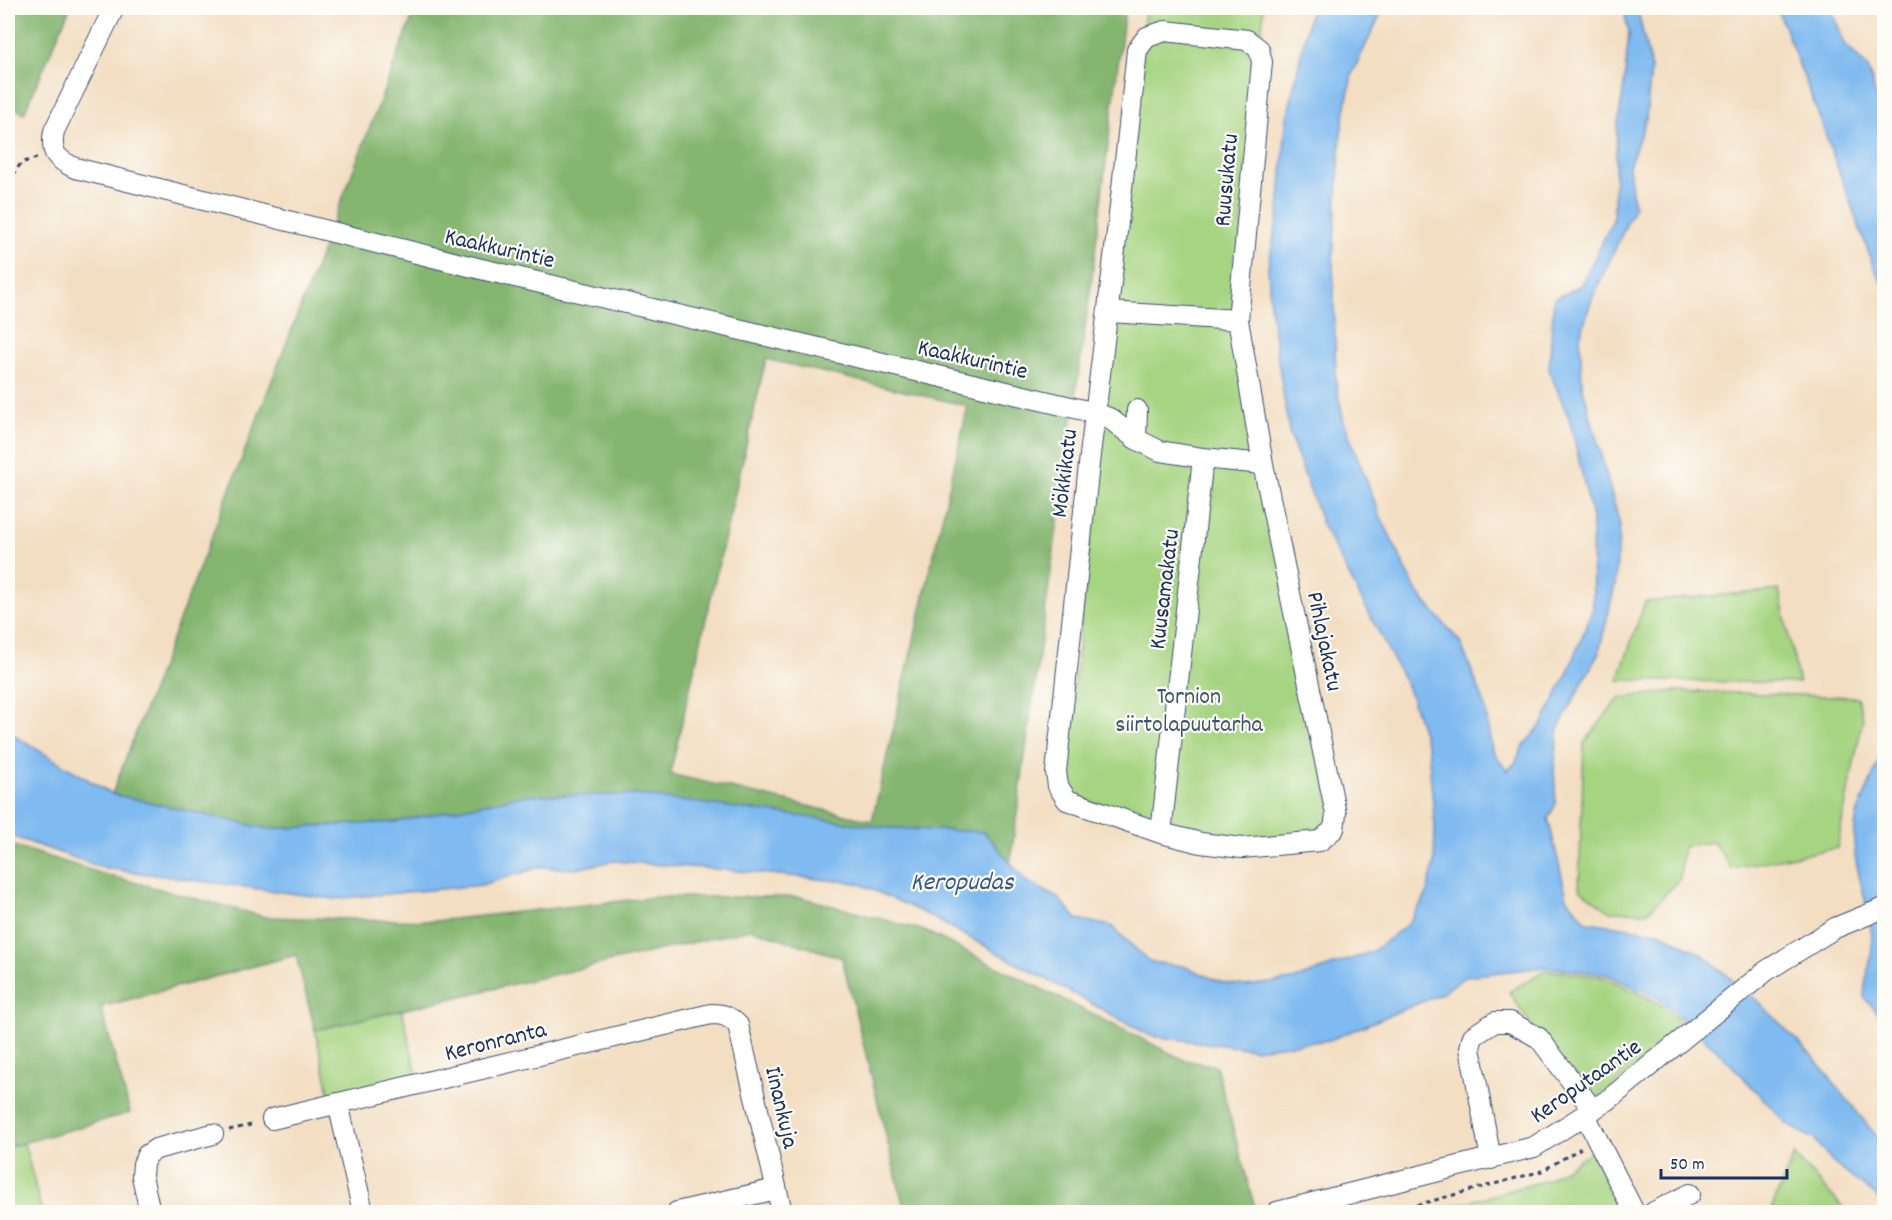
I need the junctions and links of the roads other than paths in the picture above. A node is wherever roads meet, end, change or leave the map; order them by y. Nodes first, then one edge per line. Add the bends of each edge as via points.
1 (114, 8) edge
2 (1137, 50) joint
3 (1109, 312) junction
4 (1238, 320) junction
5 (1137, 410) dead end
6 (1096, 413) junction
7 (1136, 439) junction
8 (1203, 458) junction
9 (1263, 464) junction
10 (1161, 833) junction
11 (1884, 908) edge
12 (729, 1017) joint
13 (338, 1103) junction
14 (1589, 1112) junction
15 (272, 1119) road end
16 (213, 1134) road end
17 (1491, 1159) junction
18 (776, 1189) junction
19 (1690, 1194) dead end
20 (1336, 1200) edge
21 (150, 1212) edge
22 (363, 1212) edge
23 (677, 1212) edge
24 (782, 1212) edge
25 (1277, 1212) edge
26 (1634, 1212) edge
27 (1654, 1212) edge

1 - 6 street, Kaakkurintie via 54,131 55,154 61,162 75,168 477,268
2 - 3 street, Mökkikatu
2 - 4 street, Ruusukatu via 1147,37 1165,31 1247,40 1259,49 1262,62
3 - 4 street
3 - 6 street, Mökkikatu
4 - 9 street
5 - 7 street
6 - 7 street
6 - 10 street, Mökkikatu via 1056,772 1058,786 1067,800
7 - 8 street via 1160,451
8 - 9 street
8 - 10 street, Kuusamakatu
9 - 10 street, Pihlajakatu via 1336,814 1334,828 1320,841 1242,848
11 - 14 street, Keroputaantie via 1835,928 1766,971
12 - 13 street, Keronranta via 711,1014
12 - 18 street, Iinankuja via 738,1025
13 - 15 street, Keronranta
13 - 22 street
14 - 17 street, Keroputaantie via 1534,1147
14 - 17 street via 1539,1038 1510,1022 1495,1022 1473,1036 1470,1048
14 - 26 street via 1596,1138
16 - 21 street via 147,1155 142,1176
17 - 20 street, Keroputaantie
18 - 23 street
18 - 24 street, Iinankuja
19 - 27 street
20 - 25 street, Keroputaantie

